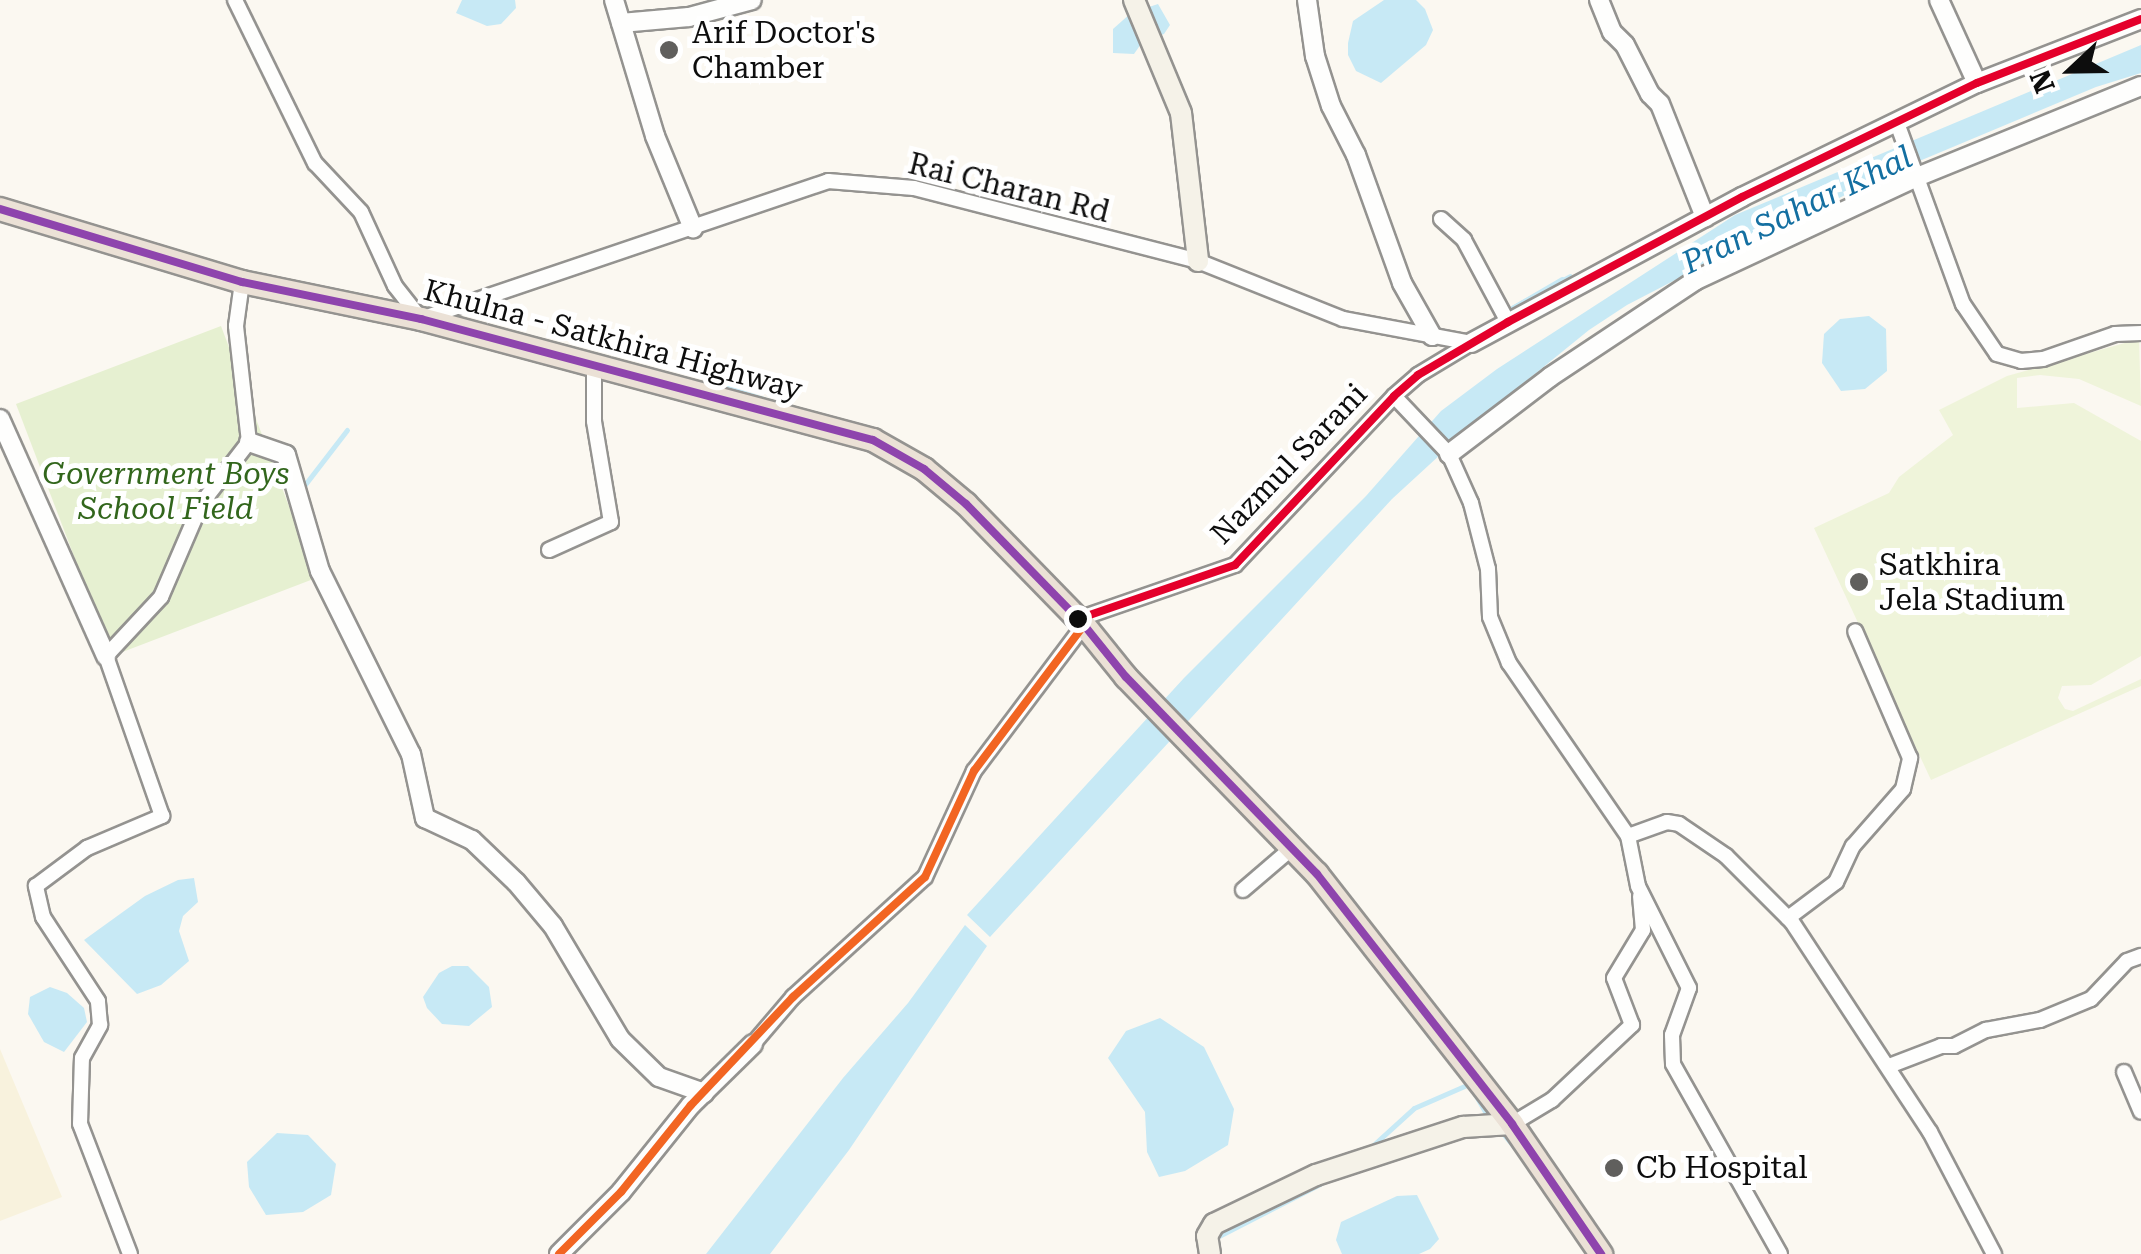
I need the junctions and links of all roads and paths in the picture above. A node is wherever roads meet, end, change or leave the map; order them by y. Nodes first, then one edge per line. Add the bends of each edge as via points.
1 (234, 0) edge
2 (614, 0) edge
3 (752, 0) edge
4 (1134, 0) edge
5 (1307, 0) edge
6 (1599, 0) edge
7 (1939, 0) edge
8 (2141, 19) edge
9 (621, 24) junction
10 (1977, 83) junction
11 (2141, 86) edge
12 (1897, 123) junction
13 (1917, 178) junction
14 (0, 208) edge
15 (1705, 218) junction
16 (1441, 219) dead end
17 (693, 228) junction
18 (1198, 261) junction
19 (242, 282) junction
20 (421, 319) junction
21 (1508, 322) junction
22 (2141, 334) edge
23 (1432, 336) junction
24 (1471, 343) junction
25 (594, 367) junction
26 (1394, 396) junction
27 (0, 420) edge
28 (250, 442) junction
29 (1448, 454) junction
30 (550, 550) dead end
31 (1081, 622) junction
32 (1855, 630) dead end
33 (106, 656) junction
34 (1628, 836) junction
35 (1292, 848) junction
36 (1638, 886) junction
37 (1243, 890) dead end
38 (1788, 918) junction
39 (2141, 956) edge
40 (753, 1044) joint
41 (1889, 1066) junction
42 (2124, 1072) dead end
43 (704, 1093) junction
44 (2141, 1112) edge
45 (1512, 1124) junction
46 (130, 1254) edge
47 (560, 1254) edge
48 (1210, 1254) edge
49 (1601, 1254) edge
50 (1780, 1254) edge
51 (1994, 1254) edge

1 - 20 street via 315,164 361,212 395,286
2 - 9 street
3 - 9 street
4 - 18 main road via 1181,113
5 - 23 street via 1331,106 1356,154 1402,283
6 - 15 street via 1660,104
7 - 10 street
8 - 10 street
9 - 17 street via 655,136
10 - 12 street
11 - 13 street
12 - 13 street
12 - 15 street
13 - 22 street via 1963,304 1997,354 2042,359 2116,334
13 - 29 street via 1696,280
14 - 19 highway, Khulna - Satkhira Highway
15 - 21 street
16 - 21 street via 1464,240
17 - 18 street, Rai Charan Rd via 828,181 914,188
17 - 20 street, Rai Charan Rd
18 - 23 street, Rai Charan Rd via 1343,319
19 - 20 highway, Khulna - Satkhira Highway
19 - 28 street via 236,326
20 - 25 highway, Khulna - Satkhira Highway
21 - 24 street
23 - 24 street, Rai Charan Rd
24 - 26 street, Nazmul Sarani
25 - 30 street via 594,421 611,522
25 - 31 highway, Khulna - Satkhira Highway via 874,440 966,504
26 - 29 street
26 - 31 street, Nazmul Sarani via 1235,565
27 - 33 street
28 - 33 street via 201,504 160,596
28 - 43 street via 286,455 320,571 411,754 425,818 472,840 516,882 553,926 620,1038 658,1076
29 - 34 street via 1472,503 1488,570 1490,617 1509,662
31 - 35 highway, Khulna - Satkhira Highway
31 - 40 street via 974,770 925,877 792,998
32 - 38 street via 1910,758 1903,789 1852,846 1836,882
33 - 46 street via 162,816 86,848 36,886 44,917 98,1001 100,1025 82,1058 80,1124
34 - 36 street
34 - 38 street via 1679,824 1726,856
35 - 37 street
35 - 45 highway, Khulna - Satkhira Highway
36 - 45 street via 1642,930 1614,978 1632,1025 1552,1100
36 - 50 street via 1690,988 1672,1035 1673,1064
38 - 41 street
39 - 41 street via 2126,961 2091,999
40 - 43 street
41 - 51 street
42 - 44 street
43 - 47 street
45 - 48 main road via 1463,1126 1316,1175 1214,1224 1206,1236
45 - 49 highway, Khulna - Satkhira Highway

